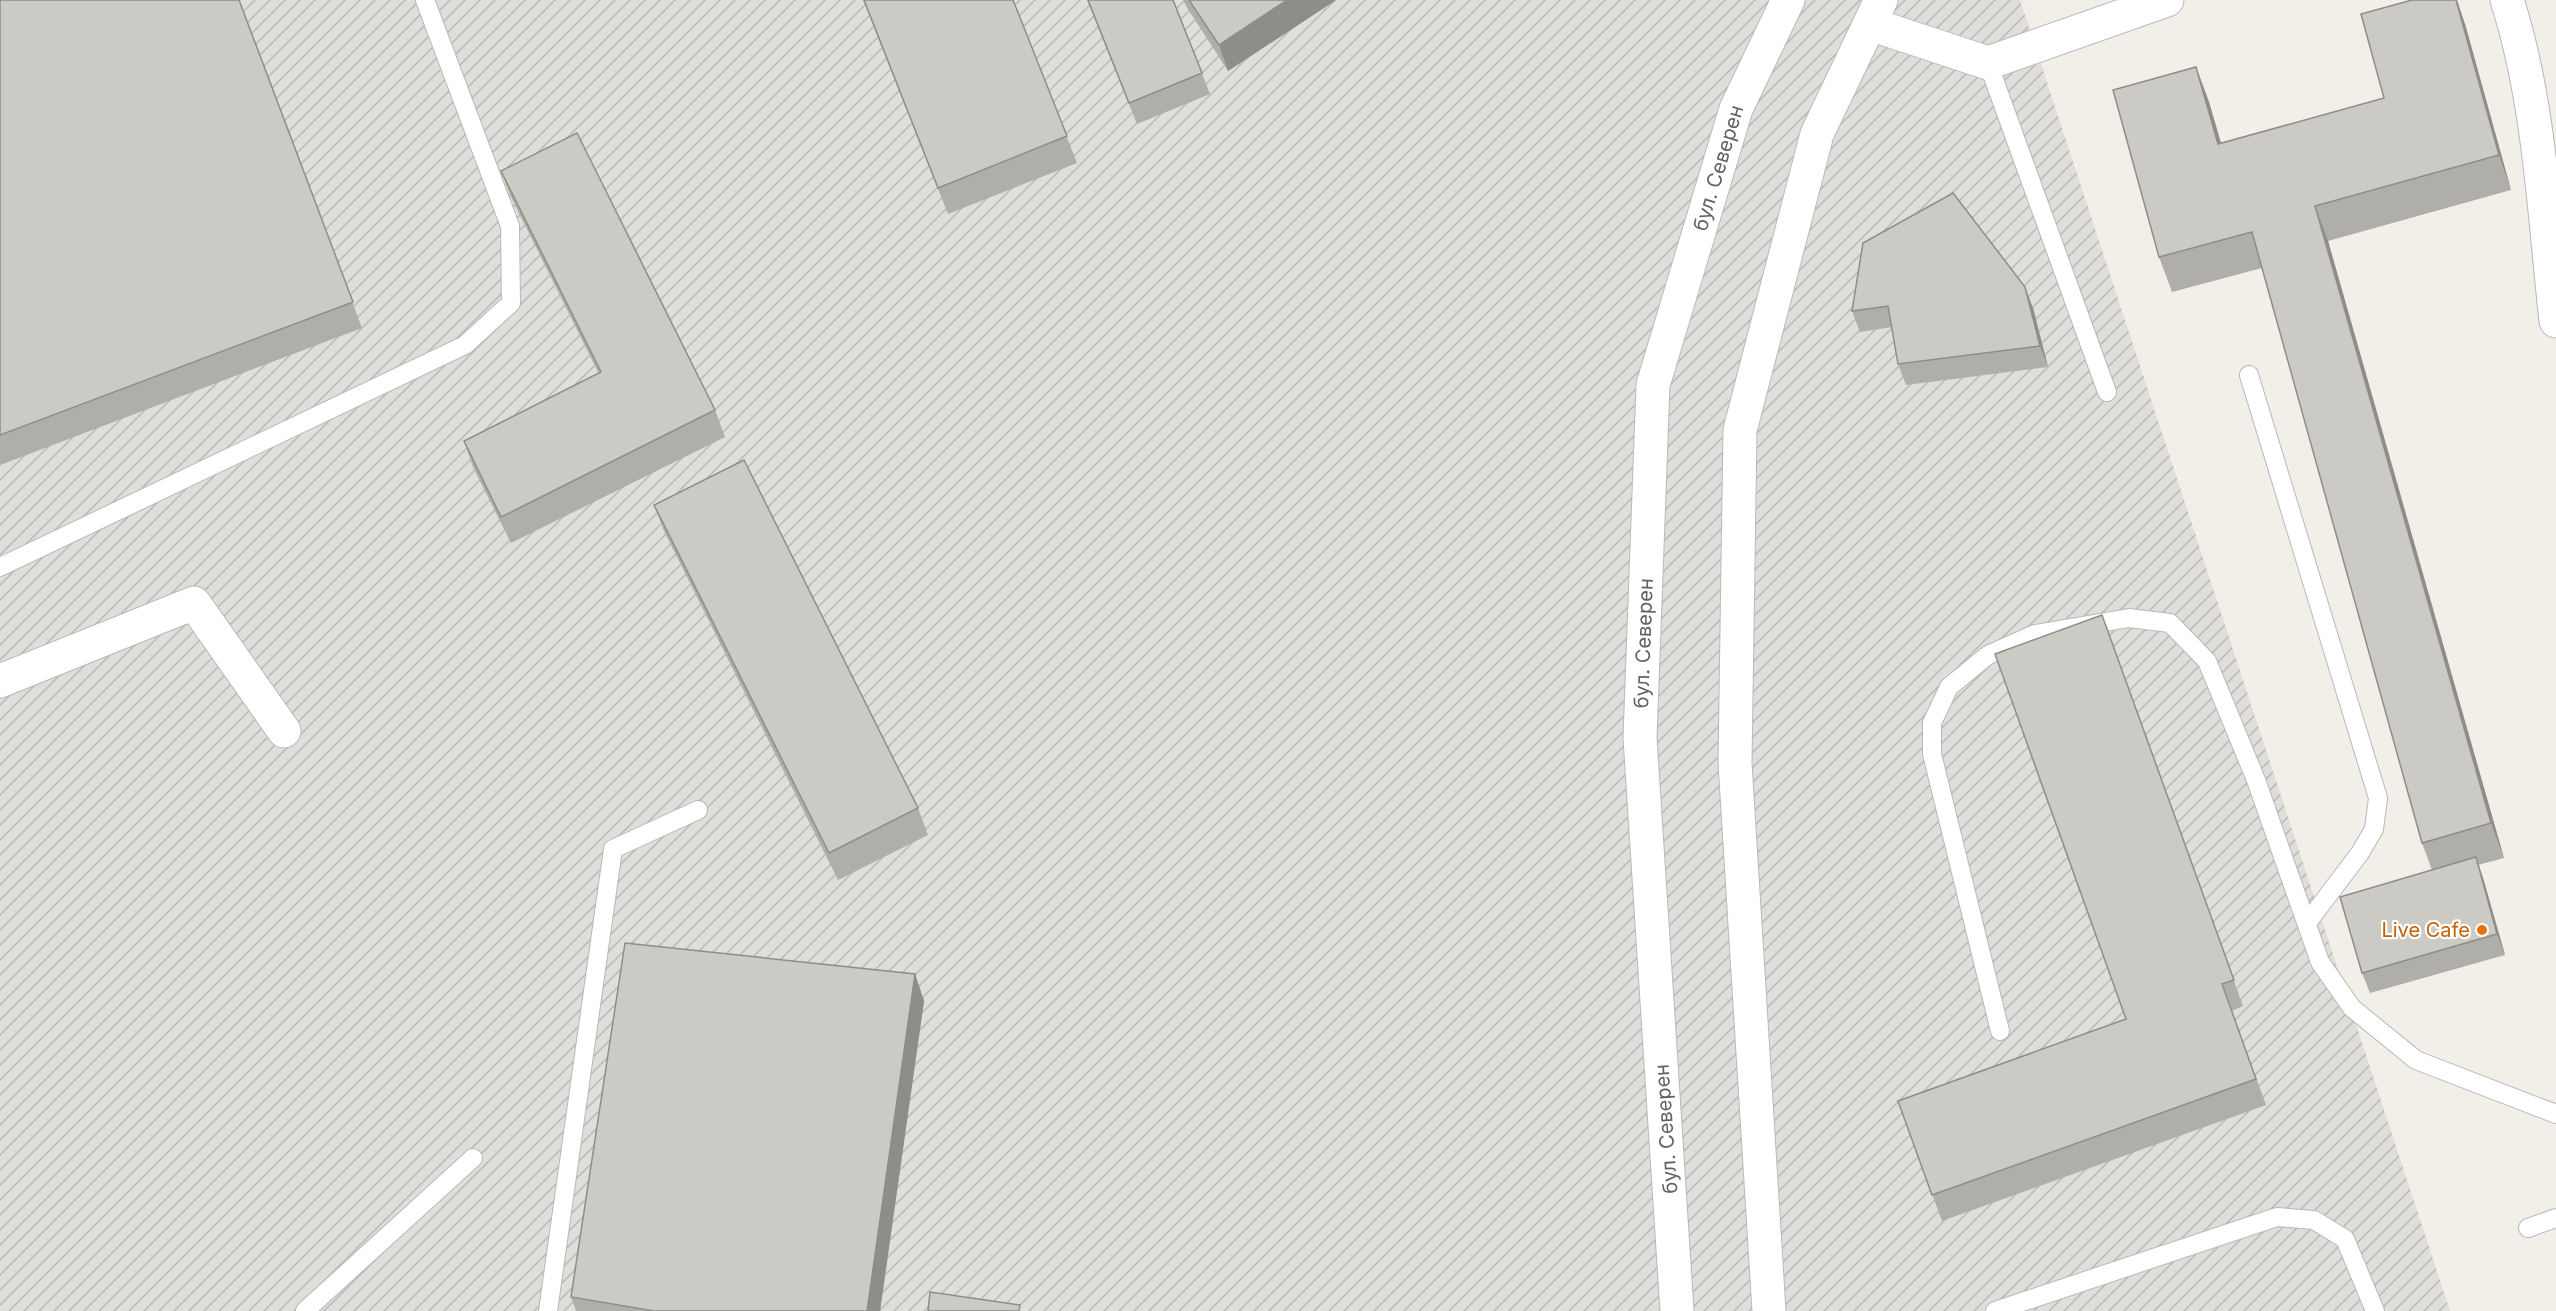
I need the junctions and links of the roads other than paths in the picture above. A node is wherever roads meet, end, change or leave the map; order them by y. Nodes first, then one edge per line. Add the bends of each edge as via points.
1 (425, 0) edge
2 (1788, 0) edge
3 (2167, 0) edge
4 (2506, 0) edge
5 (1876, 12) edge
6 (1988, 63) junction
7 (2556, 321) edge
8 (2249, 375) dead end
9 (2107, 392) dead end
10 (0, 567) edge
11 (0, 681) edge
12 (284, 731) dead end
13 (698, 810) dead end
14 (2307, 923) junction
15 (2000, 1031) dead end
16 (2556, 1114) edge
17 (472, 1158) dead end
18 (2556, 1218) edge
19 (2528, 1228) dead end
20 (305, 1311) edge
21 (548, 1311) edge
22 (1677, 1311) edge
23 (1769, 1311) edge
24 (1995, 1311) edge
25 (2375, 1311) edge

1 - 10 lane via 510,226 511,303 465,345
2 - 22 main road, бул. Северен via 1736,109 1653,385 1640,738
3 - 6 main road
4 - 7 main road via 2523,56 2533,115
5 - 6 main road
5 - 23 main road via 1817,134 1740,430 1736,763
6 - 9 lane
8 - 14 lane via 2378,798 2374,830
11 - 12 main road via 194,603
13 - 21 lane via 613,849
14 - 15 lane via 2256,780 2207,661 2170,623 2129,618 2035,634 1988,655 1949,687 1932,723 1932,754
14 - 16 lane via 2320,962 2352,1008 2416,1060
17 - 20 lane
18 - 19 lane
24 - 25 lane via 2277,1217 2313,1220 2345,1239

